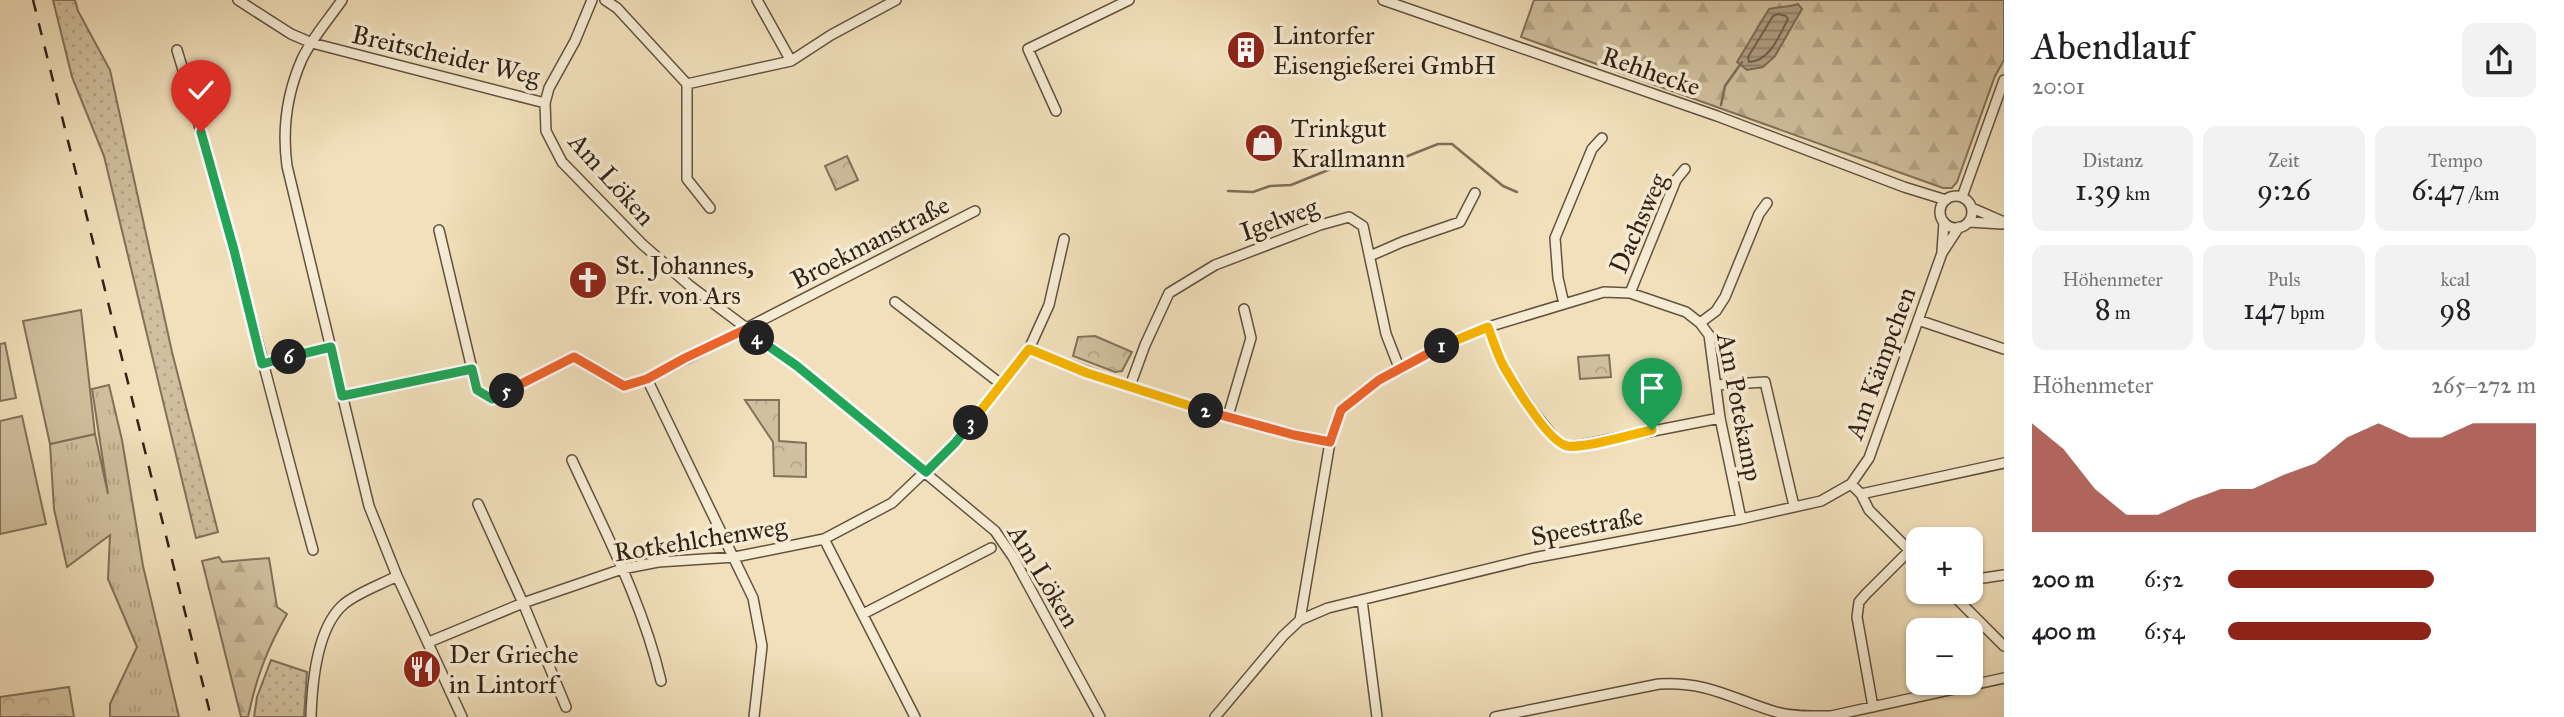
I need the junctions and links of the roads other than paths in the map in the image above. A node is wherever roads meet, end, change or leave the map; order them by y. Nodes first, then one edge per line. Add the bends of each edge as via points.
1 (238, 0) edge
2 (342, 0) edge
3 (592, 0) edge
4 (605, 0) edge
5 (757, 0) edge
6 (896, 0) edge
7 (1129, 0) edge
8 (1383, 0) edge
9 (312, 43) junction
10 (177, 50) dead end
11 (791, 61) junction
12 (2004, 80) edge
13 (687, 83) junction
14 (545, 103) junction
15 (1056, 111) dead end
16 (1602, 138) dead end
17 (1685, 169) dead end
18 (1475, 193) dead end
19 (1962, 197) junction
20 (1768, 203) dead end
21 (1944, 203) junction
22 (710, 208) dead end
23 (1972, 208) junction
24 (975, 211) dead end
25 (1944, 222) junction
26 (1969, 222) junction
27 (2004, 223) edge
28 (1959, 227) junction
29 (439, 230) dead end
30 (1063, 239) dead end
31 (1942, 253) junction
32 (1370, 257) junction
33 (1630, 293) junction
34 (895, 302) dead end
35 (1564, 304) junction
36 (1244, 309) dead end
37 (1918, 320) junction
38 (1700, 323) junction
39 (1488, 327) junction
40 (746, 329) junction
41 (331, 347) junction
42 (1029, 349) junction
43 (2004, 349) edge
44 (262, 364) junction
45 (472, 369) junction
46 (1400, 370) junction
47 (647, 379) junction
48 (1002, 384) junction
49 (1716, 385) junction
50 (1130, 386) junction
51 (342, 396) junction
52 (1228, 416) junction
53 (1720, 418) junction
54 (1330, 442) junction
55 (572, 460) dead end
56 (2004, 463) edge
57 (926, 472) junction
58 (1851, 484) junction
59 (1861, 494) junction
60 (478, 504) dead end
61 (1794, 506) junction
62 (1741, 519) junction
63 (824, 539) junction
64 (1906, 546) edge
65 (991, 548) dead end
66 (313, 550) dead end
67 (1906, 554) edge
68 (735, 557) junction
69 (622, 569) junction
70 (2004, 575) edge
71 (397, 576) junction
72 (1983, 578) edge
73 (1362, 600) junction
74 (523, 603) junction
75 (1963, 604) edge
76 (863, 614) junction
77 (1300, 620) junction
78 (429, 642) junction
79 (2004, 646) edge
80 (2004, 678) edge
81 (661, 681) dead end
82 (566, 707) dead end
83 (1873, 707) junction
84 (311, 717) edge
85 (462, 717) edge
86 (754, 717) edge
87 (915, 717) edge
88 (1100, 717) edge
89 (1214, 717) edge
90 (1377, 717) edge
91 (1497, 717) edge

1 - 9 street, Breitscheider Weg
2 - 9 street
3 - 14 street, Breitscheider Weg
4 - 13 street
5 - 11 street
6 - 11 street
7 - 15 street via 1028,49
8 - 21 street, Rehhecke via 1717,116
9 - 14 street, Breitscheider Weg
9 - 41 street via 290,95 284,147
10 - 44 street
11 - 13 street
12 - 19 street
13 - 22 street via 687,179
14 - 40 street, Am Löken via 546,131 564,164 642,244
16 - 35 street via 1592,149 1555,238
17 - 33 street, Dachsweg via 1676,180
18 - 32 street via 1460,222
19 - 21 street
19 - 23 street
20 - 38 street via 1759,214 1726,297
21 - 25 street
23 - 26 street
23 - 27 street
24 - 40 street, Broekmanstraße
25 - 28 street
25 - 31 street, Am Kämpchen
26 - 27 street
26 - 28 street
28 - 31 street, Am Kämpchen
29 - 45 street
30 - 42 street, Rotkehlchenweg via 1049,305
31 - 37 street, Am Kämpchen
32 - 46 street, Igelweg via 1386,334
32 - 50 street, Igelweg via 1363,226 1349,218 1215,265 1169,293
33 - 35 street, Am Potekamp via 1604,292
33 - 38 street, Am Potekamp via 1686,312
34 - 48 street
35 - 39 street, Am Potekamp
36 - 52 street via 1251,338
37 - 43 street
37 - 58 street, Am Kämpchen via 1869,458
38 - 49 street, Am Potekamp via 1709,335
39 - 46 street, Am Potekamp via 1451,341
39 - 53 street via 1503,365 1532,410 1556,440 1567,446
40 - 47 street, Broekmanstraße
40 - 57 street, Am Löken
41 - 44 street
41 - 51 street
42 - 48 street, Rotkehlchenweg
42 - 50 street
44 - 66 street
45 - 47 street via 477,390 492,399 574,357 624,386
45 - 51 street
46 - 54 street, Am Potekamp via 1379,380 1341,410
47 - 68 street
48 - 57 street, Rotkehlchenweg
49 - 53 street, Am Potekamp
49 - 61 street via 1765,382
50 - 52 street
51 - 71 street via 369,506
52 - 54 street
53 - 62 street, Am Potekamp
54 - 77 street, Am Potekamp
55 - 69 street
56 - 59 street
57 - 63 street, Rotkehlchenweg via 892,503
57 - 88 street, Am Löken via 1003,540
58 - 59 street
58 - 61 street, Speestraße via 1821,500
59 - 64 street via 1869,510
60 - 74 street
61 - 62 street, Speestraße
62 - 73 street, Speestraße via 1532,558
63 - 68 street, Rotkehlchenweg
63 - 76 street
65 - 76 street
67 - 83 street via 1859,602 1857,617
68 - 69 street, Rotkehlchenweg
68 - 86 street via 760,625
69 - 74 street, Rotkehlchenweg
69 - 81 street via 653,647
70 - 72 street
71 - 78 street
71 - 84 street via 342,606 331,622 316,662
73 - 77 street, Speestraße
73 - 90 street
74 - 78 street, Rotkehlchenweg
74 - 82 street
75 - 79 street
76 - 87 street
77 - 89 street, Speestraße
78 - 85 street
80 - 83 street
83 - 91 street via 1803,717 1778,713 1700,685 1678,683

